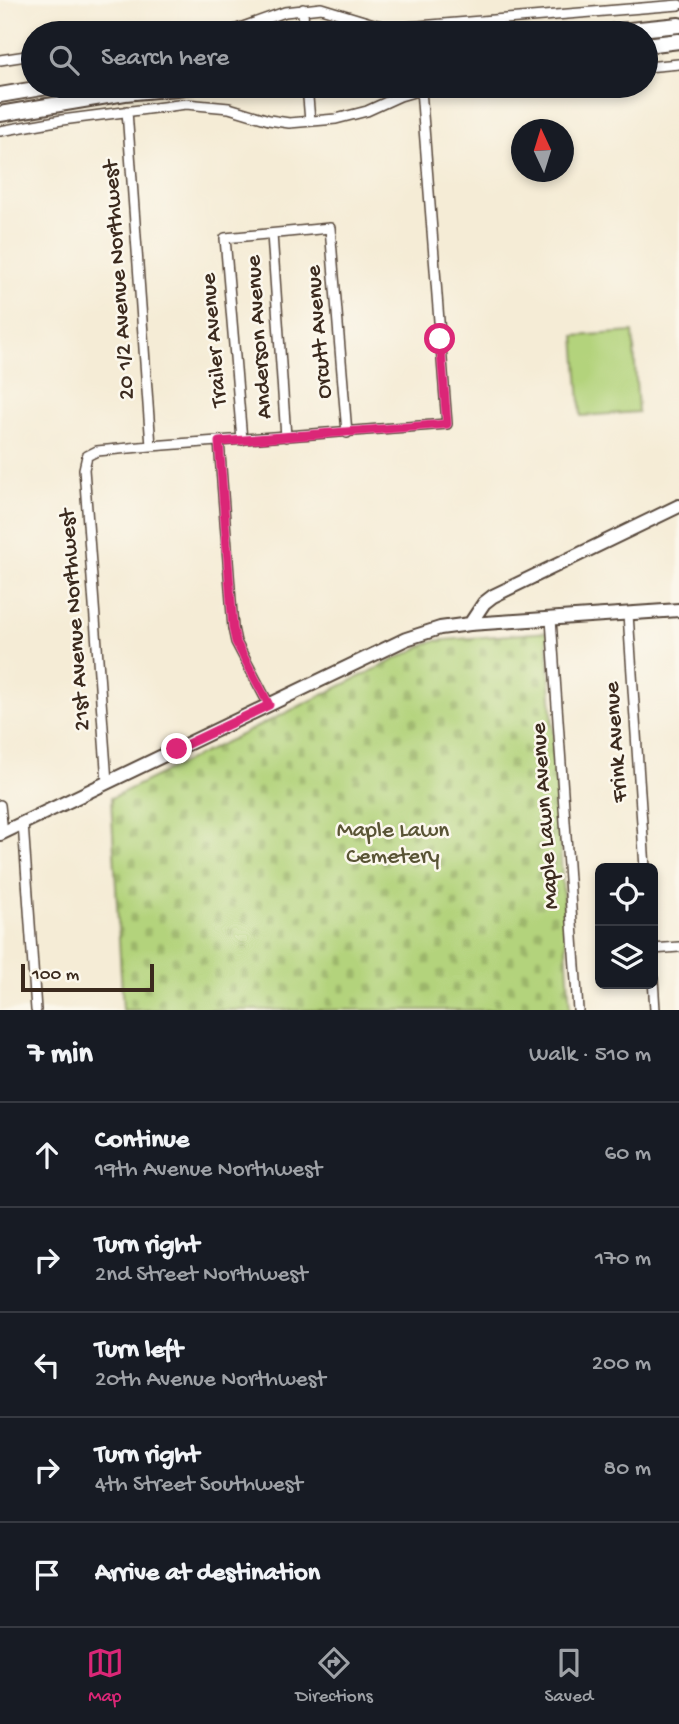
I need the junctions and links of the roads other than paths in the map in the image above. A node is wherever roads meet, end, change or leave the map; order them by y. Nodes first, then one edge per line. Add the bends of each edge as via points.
1 (679, 5) edge
2 (303, 9) junction
3 (259, 21) edge
4 (304, 21) edge
5 (368, 21) edge
6 (481, 21) edge
7 (679, 25) edge
8 (658, 27) edge
9 (679, 41) edge
10 (658, 44) edge
11 (21, 57) edge
12 (0, 60) edge
13 (679, 64) edge
14 (658, 66) edge
15 (21, 91) edge
16 (0, 95) edge
17 (95, 98) edge
18 (308, 98) edge
19 (398, 98) edge
20 (422, 98) edge
21 (127, 111) junction
22 (0, 114) edge
23 (310, 121) junction
24 (0, 131) edge
25 (272, 234) junction
26 (347, 433) junction
27 (286, 437) junction
28 (242, 440) junction
29 (219, 442) junction
30 (151, 446) junction
31 (679, 506) edge
32 (679, 610) edge
33 (628, 614) junction
34 (551, 619) junction
35 (470, 624) junction
36 (269, 705) junction
37 (107, 782) junction
38 (0, 805) edge
39 (23, 823) junction
40 (2, 833) edge
41 (645, 863) edge
42 (679, 947) edge
43 (658, 949) edge
44 (654, 989) edge
45 (36, 1010) edge
46 (578, 1010) edge
47 (655, 1010) edge

1 - 6 street
2 - 3 street
2 - 4 street
2 - 5 street via 321,8
7 - 8 main road
9 - 10 main road
11 - 12 street
13 - 14 street
15 - 16 main road
17 - 22 main road
18 - 23 street
19 - 23 street via 352,116
20 - 26 street via 447,424
21 - 23 street via 208,104 269,120
21 - 24 street
21 - 30 street, 20 1/2 Avenue Northwest
25 - 26 street, Orcutt Avenue via 330,228
25 - 27 street, Anderson Avenue
25 - 28 street, Trailer Avenue via 225,238
26 - 27 street
27 - 28 street
28 - 29 street
29 - 30 street
29 - 36 street via 233,628
30 - 37 street, 21st Avenue Northwest via 97,451 87,456 84,469
31 - 35 street via 493,596
32 - 33 street
33 - 34 street
33 - 41 street, Frink Avenue
34 - 35 street
34 - 46 street, Maple Lawn Avenue
35 - 36 street via 406,639
36 - 37 street
37 - 39 street
38 - 40 street
39 - 40 street
39 - 45 street
42 - 43 street
44 - 47 street

